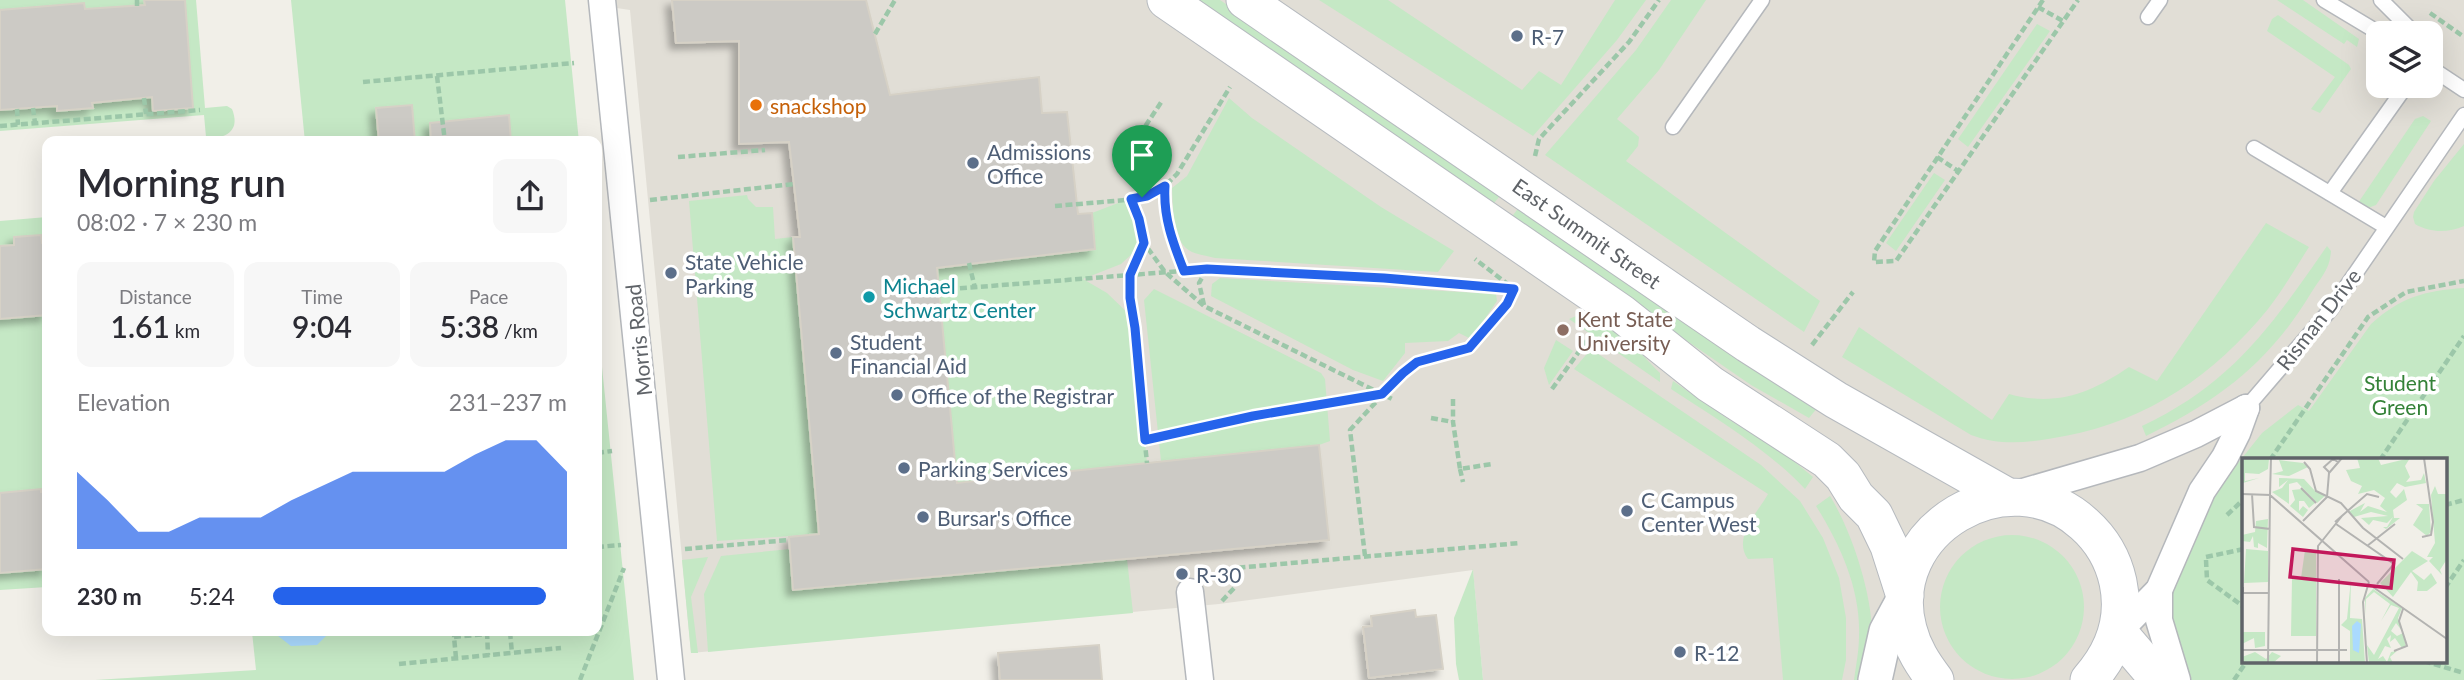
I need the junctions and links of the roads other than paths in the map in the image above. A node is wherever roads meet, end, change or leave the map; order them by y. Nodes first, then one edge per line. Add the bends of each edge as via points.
1 (602, 0) edge
2 (1166, 0) edge
3 (1245, 0) edge
4 (1762, 0) edge
5 (2160, 0) edge
6 (2324, 0) edge
7 (2381, 0) edge
8 (2148, 17) dead end
9 (2402, 21) edge
10 (2366, 25) edge
11 (2443, 76) edge
12 (2464, 90) edge
13 (2398, 98) edge
14 (2464, 115) edge
15 (1673, 127) dead end
16 (2254, 148) dead end
17 (2330, 194) junction
18 (2386, 228) junction
19 (2246, 408) junction
20 (1856, 497) junction
21 (2008, 497) junction
22 (2159, 590) junction
23 (1190, 592) dead end
24 (1905, 596) junction
25 (1886, 631) junction
26 (2118, 632) junction
27 (671, 680) edge
28 (1200, 680) edge
29 (1875, 680) edge
30 (1935, 680) edge
31 (2089, 680) edge
32 (2160, 680) edge
33 (2176, 680) edge

1 - 27 street, Morris Road
2 - 20 main road via 1621,313 1710,384 1828,460
3 - 21 main road, East Summit Street via 1748,344 1836,400
4 - 15 lane
5 - 8 lane
6 - 10 lane
7 - 9 lane
11 - 12 lane
13 - 17 lane
14 - 18 lane, Risman Drive
16 - 17 lane
17 - 18 lane
18 - 19 lane, Risman Drive via 2331,309
19 - 21 street via 2140,458
19 - 22 street via 2231,445 2202,491
20 - 24 main road via 1874,515
20 - 25 main road
21 - 24 main road via 1958,511 1937,527 1921,547
21 - 26 main road via 2041,500 2072,514 2097,537 2115,565 2121,598
22 - 26 street
22 - 33 street via 2159,620
23 - 28 street
24 - 25 street
24 - 30 main road via 1907,627 1917,656
25 - 29 street
26 - 31 main road via 2105,663
26 - 32 main road

